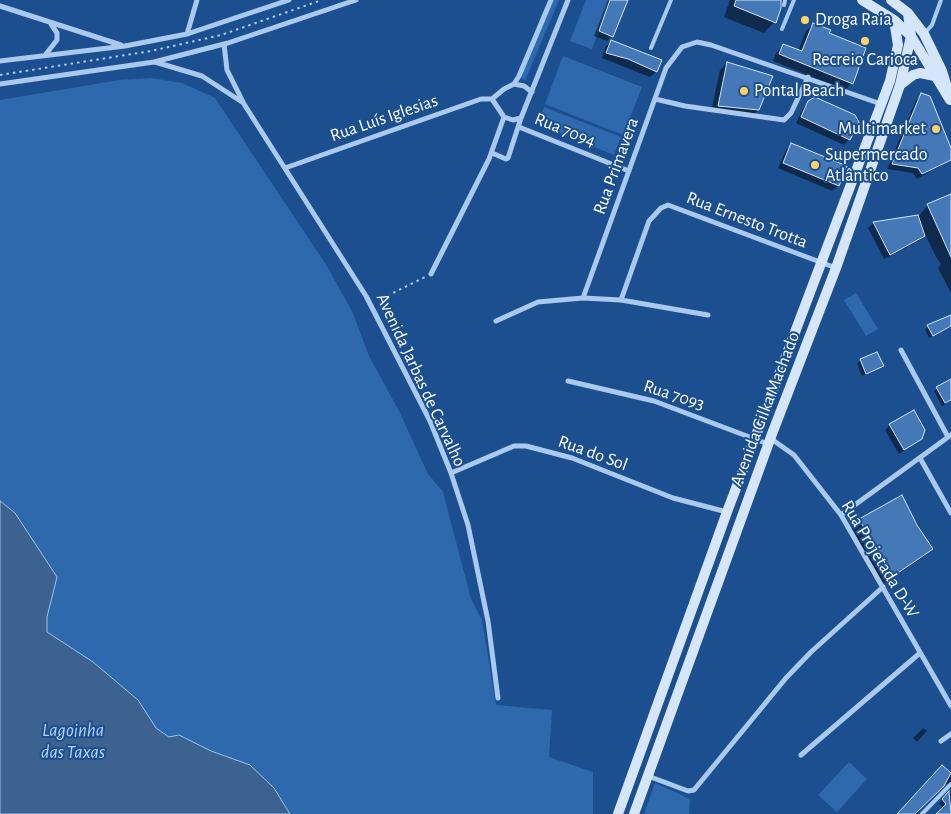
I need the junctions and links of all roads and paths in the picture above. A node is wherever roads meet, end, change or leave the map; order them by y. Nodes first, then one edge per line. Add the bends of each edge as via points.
1 (197, 0) edge
2 (289, 0) edge
3 (356, 0) edge
4 (551, 0) edge
5 (568, 0) edge
6 (671, 0) edge
7 (794, 0) edge
8 (862, 0) edge
9 (892, 0) edge
10 (941, 0) edge
11 (0, 6) edge
12 (908, 13) junction
13 (894, 20) junction
14 (46, 21) junction
15 (782, 29) dead end
16 (187, 34) junction
17 (924, 34) junction
18 (911, 36) junction
19 (224, 44) junction
20 (125, 46) junction
21 (651, 48) dead end
22 (45, 55) junction
23 (0, 61) edge
24 (154, 62) junction
25 (935, 76) junction
26 (808, 77) junction
27 (0, 84) edge
28 (514, 84) junction
29 (900, 85) junction
30 (532, 92) junction
31 (492, 99) junction
32 (655, 100) junction
33 (951, 100) edge
34 (244, 104) junction
35 (881, 104) junction
36 (504, 116) junction
37 (521, 118) junction
38 (519, 127) junction
39 (492, 153) junction
40 (286, 168) junction
41 (629, 171) junction
42 (821, 263) junction
43 (836, 268) junction
44 (431, 274) joint
45 (583, 298) junction
46 (621, 300) junction
47 (376, 315) junction
48 (708, 315) dead end
49 (496, 322) dead end
50 (901, 350) dead end
51 (568, 381) dead end
52 (949, 436) edge
53 (754, 438) junction
54 (769, 441) junction
55 (920, 458) junction
56 (451, 473) junction
57 (727, 512) junction
58 (951, 513) edge
59 (841, 515) junction
60 (883, 587) junction
61 (920, 653) junction
62 (673, 661) junction
63 (688, 666) junction
64 (498, 698) dead end
65 (951, 706) edge
66 (951, 734) edge
67 (951, 743) edge
68 (801, 755) dead end
69 (648, 776) junction
70 (951, 784) edge
71 (619, 810) edge
72 (634, 813) edge
73 (922, 814) edge

1 - 16 street
2 - 16 street
3 - 19 street
4 - 28 street
5 - 30 street
6 - 21 lane
7 - 15 lane
8 - 13 street
9 - 12 street
10 - 17 lane via 932,25
11 - 14 street
12 - 17 street
12 - 18 street, Avenida Gilka Machado
13 - 18 street
13 - 35 street, Avenida Gilka Machado via 898,45 896,59
14 - 20 street
14 - 22 street via 54,26 57,33 54,47
16 - 20 street
17 - 33 street via 942,71
18 - 25 street
18 - 29 street, Avenida Gilka Machado
19 - 24 street
19 - 34 street, Avenida Jarbas de Carvalho via 227,70
20 - 22 street
22 - 23 street
24 - 27 street
24 - 34 street, Avenida Jarbas de Carvalho via 202,76
25 - 29 street via 920,73
25 - 33 street
26 - 32 street via 784,120
26 - 32 street, Rua Primavera via 697,42 682,47 670,60
26 - 35 street
28 - 30 street
28 - 31 street
29 - 43 street, Avenida Gilka Machado
30 - 37 street
31 - 36 street
31 - 40 street, Rua Luís Iglesias via 481,99
32 - 41 street, Rua Primavera
34 - 40 street, Avenida Jarbas de Carvalho
35 - 42 street, Avenida Gilka Machado
36 - 37 street via 513,120
36 - 39 street
37 - 38 street
38 - 39 street via 508,158
38 - 41 street, Rua 7094
39 - 44 street
40 - 47 street, Avenida Jarbas de Carvalho
41 - 45 street, Rua Primavera
42 - 43 street, Rua Ernesto Trotta
42 - 46 street, Rua Ernesto Trotta via 668,205 652,216 646,226
42 - 53 street, Avenida Gilka Machado
43 - 54 street, Avenida Gilka Machado
44 - 47 path via 383,298
45 - 46 street
45 - 49 street via 538,302
46 - 48 street
47 - 56 street, Avenida Jarbas de Carvalho via 430,422
50 - 52 street
51 - 53 street, Rua 7093 via 654,401
52 - 55 street
53 - 54 street, Rua 7093
53 - 57 street, Avenida Gilka Machado
54 - 59 street, Rua Projetada D-W via 794,455
54 - 63 street, Avenida Gilka Machado
55 - 58 street
55 - 59 street
56 - 57 street, Rua do Sol via 514,446 526,446 572,458 673,498
56 - 64 street, Avenida Jarbas de Carvalho via 468,525 477,568
57 - 62 street, Avenida Gilka Machado
59 - 60 street, Rua Projetada D-W
60 - 61 street, Rua Projetada D-W
60 - 69 street via 810,652 694,790 688,791
61 - 65 street, Rua Projetada D-W
61 - 68 street
62 - 63 street
62 - 71 street, Avenida Gilka Machado
63 - 69 street, Avenida Gilka Machado
66 - 67 street via 944,740
69 - 72 street, Avenida Gilka Machado
70 - 73 lane
71 - 72 street

